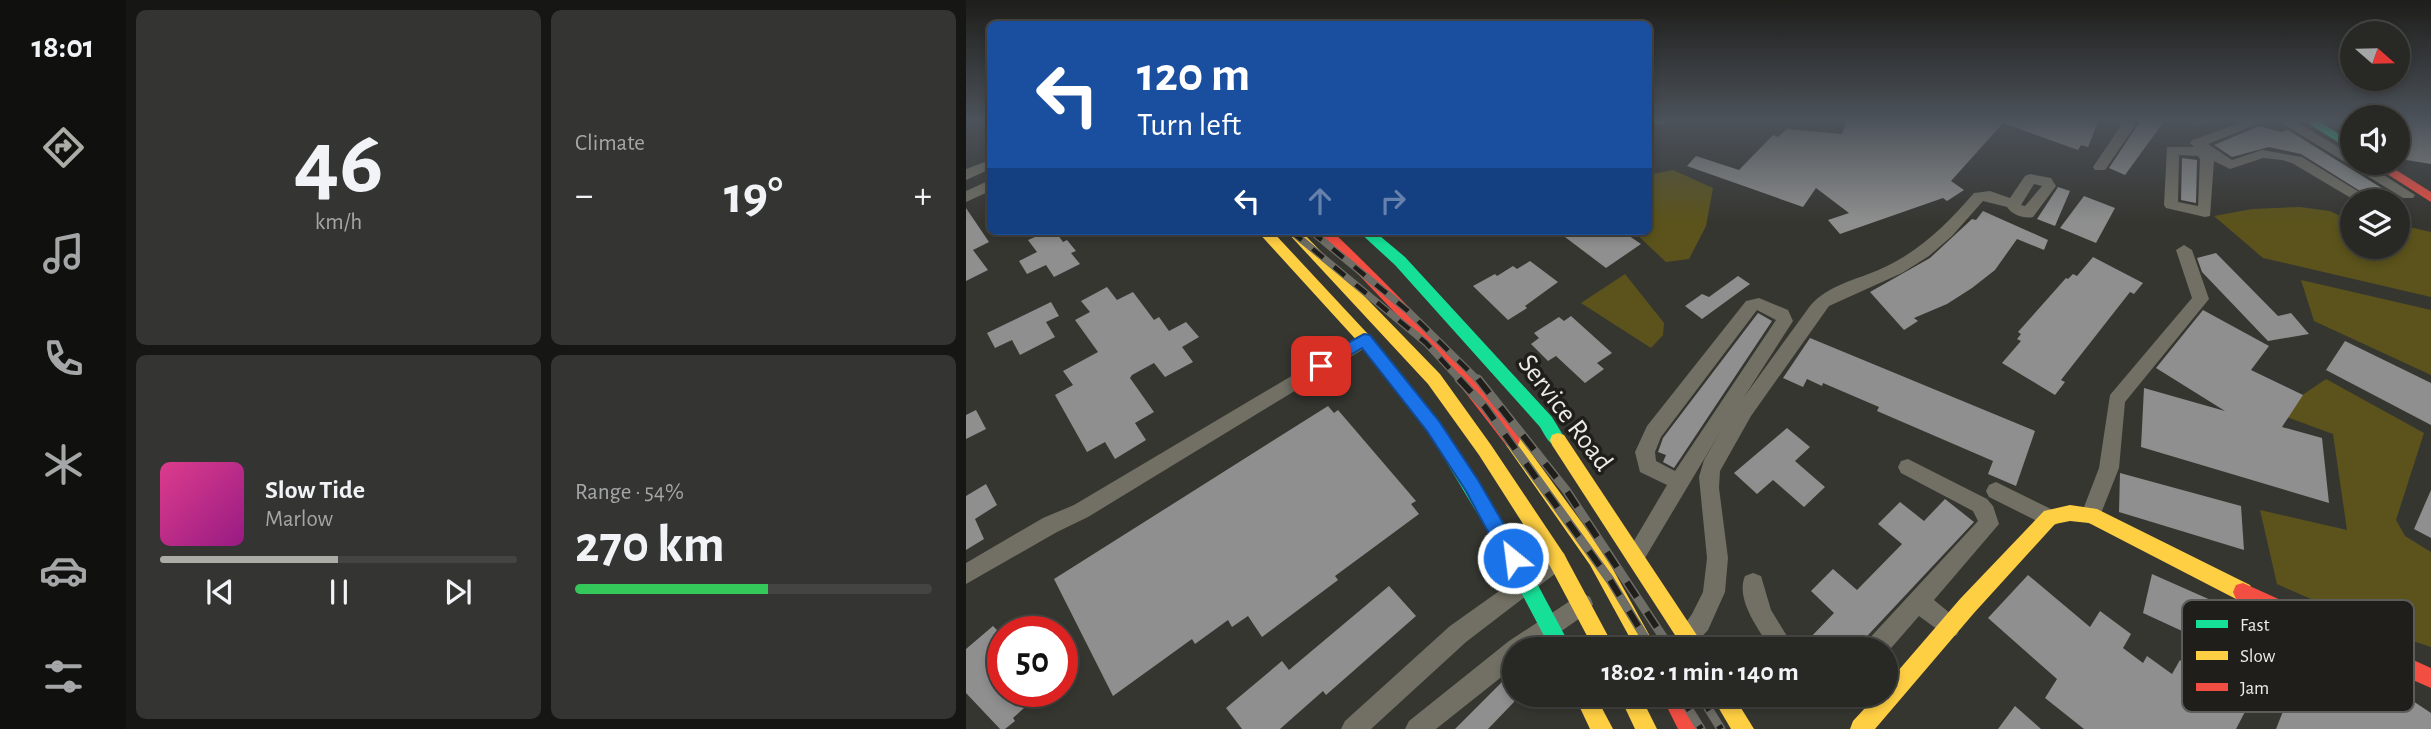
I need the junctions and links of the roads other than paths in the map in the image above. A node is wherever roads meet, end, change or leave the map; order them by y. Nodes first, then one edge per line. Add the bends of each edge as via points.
1 (2109, 154) edge
2 (2170, 154) edge
3 (2202, 154) edge
4 (2210, 154) edge
5 (2262, 154) edge
6 (2262, 154) edge
7 (2100, 167) dead end
8 (2376, 175) edge
9 (2389, 175) edge
10 (987, 186) edge
11 (2347, 189) edge
12 (2413, 196) edge
13 (966, 197) edge
14 (2012, 204) dead end
15 (1268, 235) edge
16 (1297, 235) edge
17 (1328, 235) edge
18 (1370, 235) edge
19 (1389, 235) edge
20 (1378, 242) junction
21 (2184, 250) dead end
22 (1361, 337) junction
23 (1908, 467) dead end
24 (1679, 482) junction
25 (1996, 491) dead end
26 (2091, 515) junction
27 (2050, 518) junction
28 (1635, 556) junction
29 (1557, 560) junction
30 (966, 574) edge
31 (1527, 583) junction
32 (1753, 583) dead end
33 (2259, 600) edge
34 (1919, 602) junction
35 (1582, 604) junction
36 (1550, 626) junction
37 (1949, 627) junction
38 (1534, 637) edge
39 (1556, 637) edge
40 (1599, 637) edge
41 (1640, 637) edge
42 (1689, 637) edge
43 (1694, 637) edge
44 (1776, 637) edge
45 (1886, 637) edge
46 (1502, 660) edge
47 (2414, 670) edge
48 (2431, 678) edge
49 (1590, 707) edge
50 (1635, 707) edge
51 (1678, 707) edge
52 (1729, 707) edge
53 (1356, 728) edge
54 (1417, 729) edge
55 (1602, 729) edge
56 (1646, 729) edge
57 (1690, 729) edge
58 (1744, 729) edge
59 (1861, 729) edge

1 - 7 street
2 - 3 street via 2174,207 2205,212 2207,159
4 - 5 street via 2230,165
6 - 11 street via 2297,160
8 - 12 street
9 - 12 main road
10 - 13 street
14 - 43 street via 1979,196 1945,237 1923,254 1825,300 1810,319 1709,469 1717,573 1709,610
15 - 22 main road
16 - 29 main road via 1434,379
17 - 41 main road via 1391,295 1509,435 1597,559
18 - 20 main road, Service Road
19 - 20 main road
20 - 28 main road, Service Road via 1546,422
21 - 26 street via 2201,299 2116,400 2109,468
22 - 30 street via 1082,511
22 - 31 main road via 1433,426
23 - 34 street via 1980,505 1989,524
24 - 24 street via 1785,321 1782,314 1752,305 1654,432 1645,452 1647,466
24 - 28 street
25 - 27 street
26 - 27 main road via 2070,513
26 - 33 main road
27 - 37 main road
28 - 42 main road, Service Road
29 - 31 street
29 - 35 main road
31 - 36 main road
31 - 53 street via 1458,634
32 - 44 street via 1761,615
34 - 37 street
34 - 45 street
35 - 36 street
35 - 40 main road
36 - 38 street
36 - 39 main road
37 - 59 main road
46 - 54 street
47 - 48 main road
49 - 55 main road
50 - 56 main road
51 - 57 main road
52 - 58 main road

